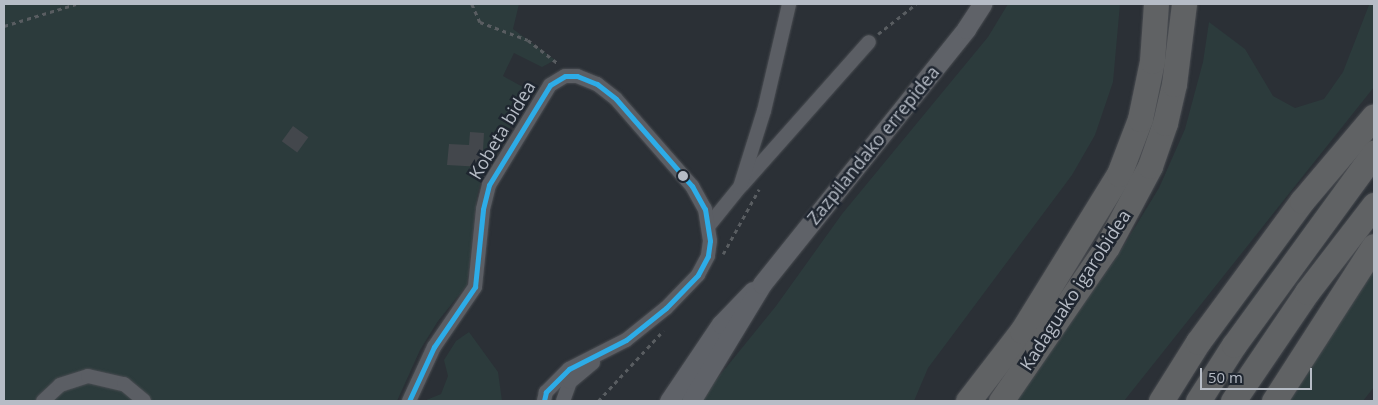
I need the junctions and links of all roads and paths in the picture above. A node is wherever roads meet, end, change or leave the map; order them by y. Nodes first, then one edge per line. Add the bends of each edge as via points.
1 (76, 4) edge
2 (472, 4) edge
3 (788, 4) edge
4 (916, 4) edge
5 (982, 4) edge
6 (1156, 4) edge
7 (1184, 4) edge
8 (1196, 4) edge
9 (4, 26) edge
10 (869, 42) joint
11 (566, 76) junction
12 (1173, 85) junction
13 (1374, 116) edge
14 (1374, 153) edge
15 (740, 187) junction
16 (1374, 205) edge
17 (710, 224) junction
18 (1374, 246) edge
19 (762, 284) junction
20 (1016, 338) junction
21 (607, 351) junction
22 (694, 362) junction
23 (43, 401) edge
24 (144, 401) edge
25 (409, 401) edge
26 (544, 401) edge
27 (563, 401) edge
28 (661, 401) edge
29 (669, 401) edge
30 (691, 401) edge
31 (968, 401) edge
32 (978, 401) edge
33 (1002, 401) edge
34 (1161, 401) edge
35 (1198, 401) edge
36 (1233, 401) edge
37 (1274, 401) edge

1 - 9 path
2 - 11 path via 480,22 528,40 555,60
3 - 15 street via 764,111
4 - 10 path
5 - 19 street, Zazpilandako errepidea via 966,29
6 - 20 highway, Kadaguako igarobidea via 1152,61 1140,119 1119,174 1084,235
7 - 12 highway, Kadaguako igarobidea
8 - 12 highway via 1189,59
10 - 15 street
11 - 17 street via 597,84 616,99 692,186
11 - 25 street, Kobeta bidea via 557,79 541,96 489,185 483,209 475,287 434,347
12 - 33 highway, Kadaguako igarobidea via 1165,123 1150,166 1125,215 1084,282
13 - 34 highway via 1302,201 1198,342
14 - 35 highway via 1234,345
15 - 17 street
16 - 36 highway via 1306,292
17 - 21 street via 708,256 698,275 666,308
18 - 37 highway
19 - 22 street via 735,306
19 - 30 street
20 - 31 highway
20 - 32 highway
21 - 26 street via 569,369 546,392
21 - 27 street via 570,382
22 - 28 street
22 - 29 street
23 - 24 street via 60,385 88,376 124,384

